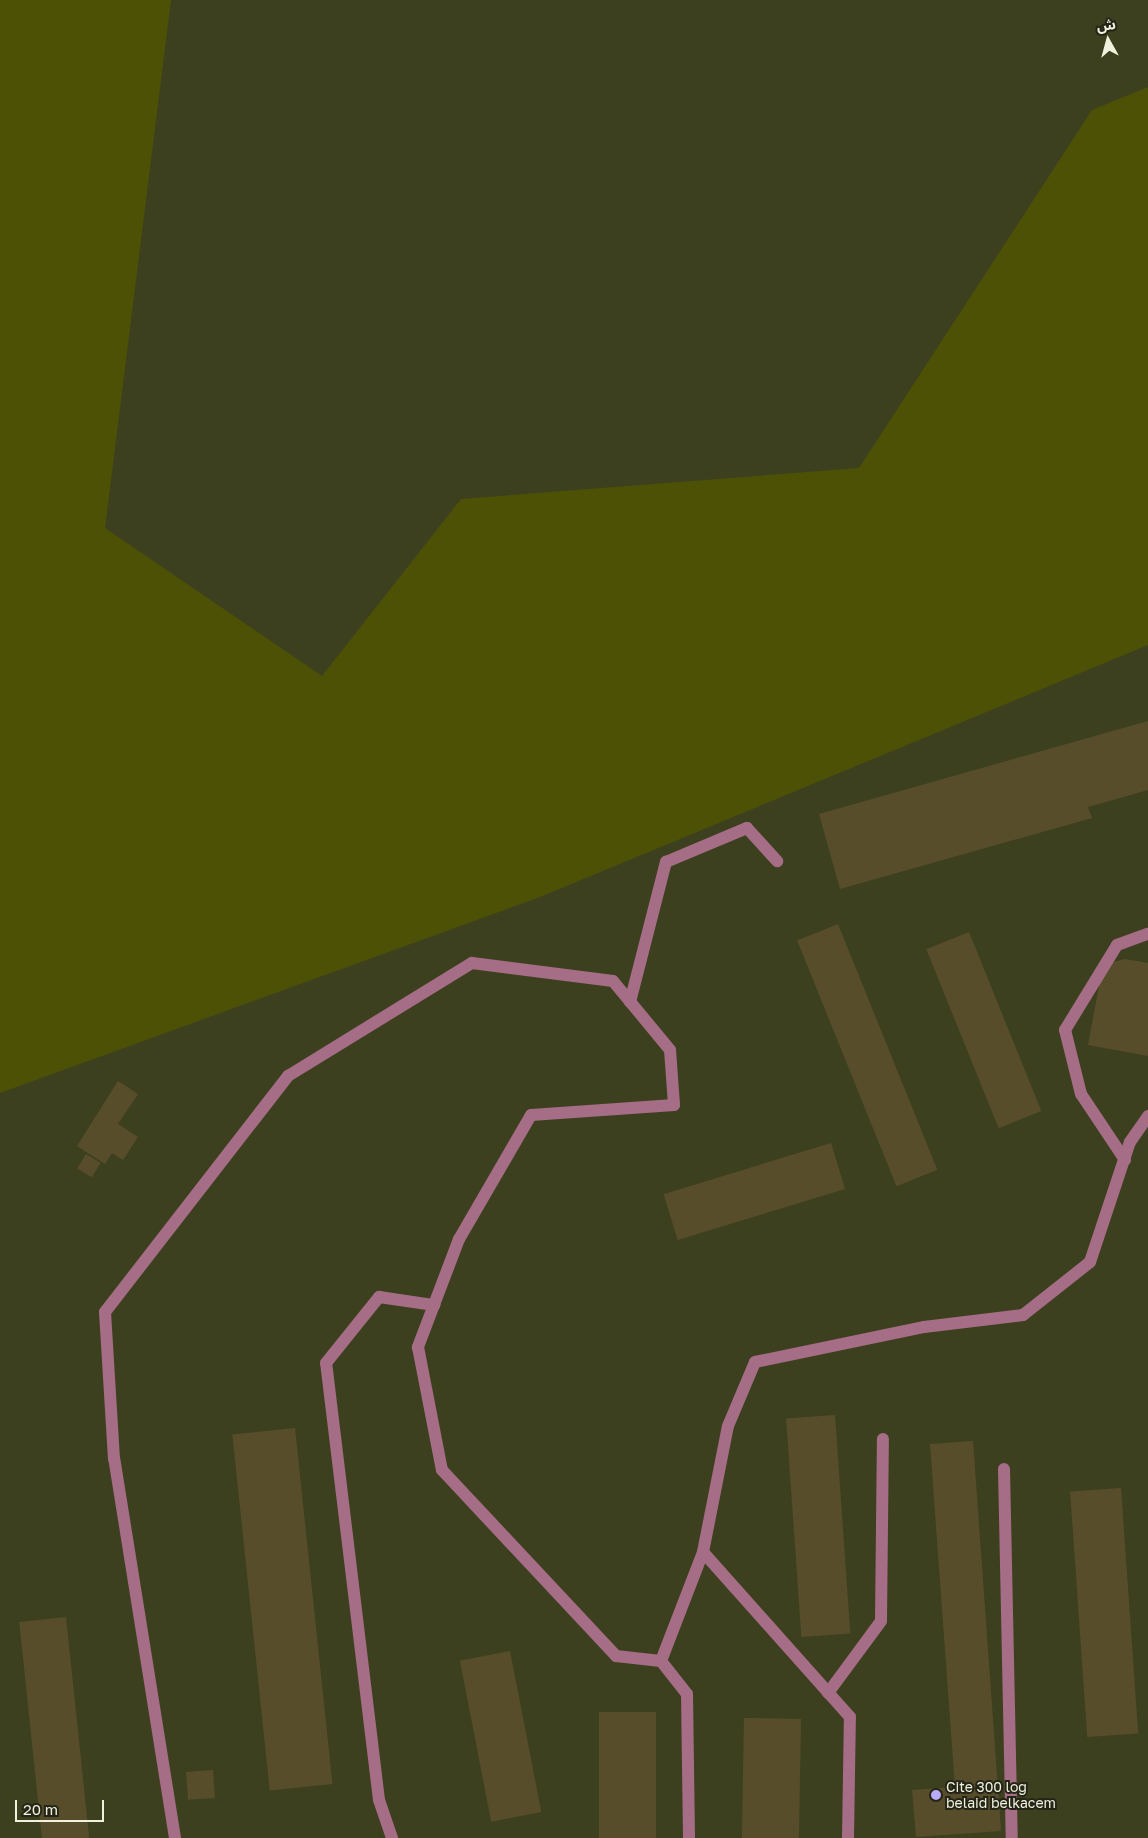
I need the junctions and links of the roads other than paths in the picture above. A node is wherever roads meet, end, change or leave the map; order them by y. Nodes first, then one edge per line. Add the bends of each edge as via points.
1 (778, 861) dead end
2 (1148, 934) edge
3 (630, 1002) junction
4 (1148, 1116) edge
5 (1125, 1160) junction
6 (434, 1305) junction
7 (882, 1439) dead end
8 (1004, 1469) dead end
9 (703, 1552) junction
10 (661, 1661) junction
11 (828, 1692) junction
12 (176, 1838) edge
13 (392, 1838) edge
14 (689, 1838) edge
15 (848, 1838) edge
16 (1012, 1838) edge

1 - 3 street via 747,828 666,862
2 - 5 street via 1117,944 1065,1030 1081,1094
3 - 6 street via 670,1050 674,1105 531,1115 459,1240
3 - 12 street via 613,981 472,963 288,1076 105,1312 114,1459
4 - 5 street via 1130,1142
5 - 9 street via 1090,1262 1023,1314 924,1327 755,1362 728,1426
6 - 10 street via 418,1347 442,1470 616,1656
6 - 13 street via 379,1297 326,1364 378,1800
7 - 11 street via 882,1621
8 - 16 street
9 - 10 street
9 - 11 street
10 - 14 street via 687,1694
11 - 15 street via 850,1717

